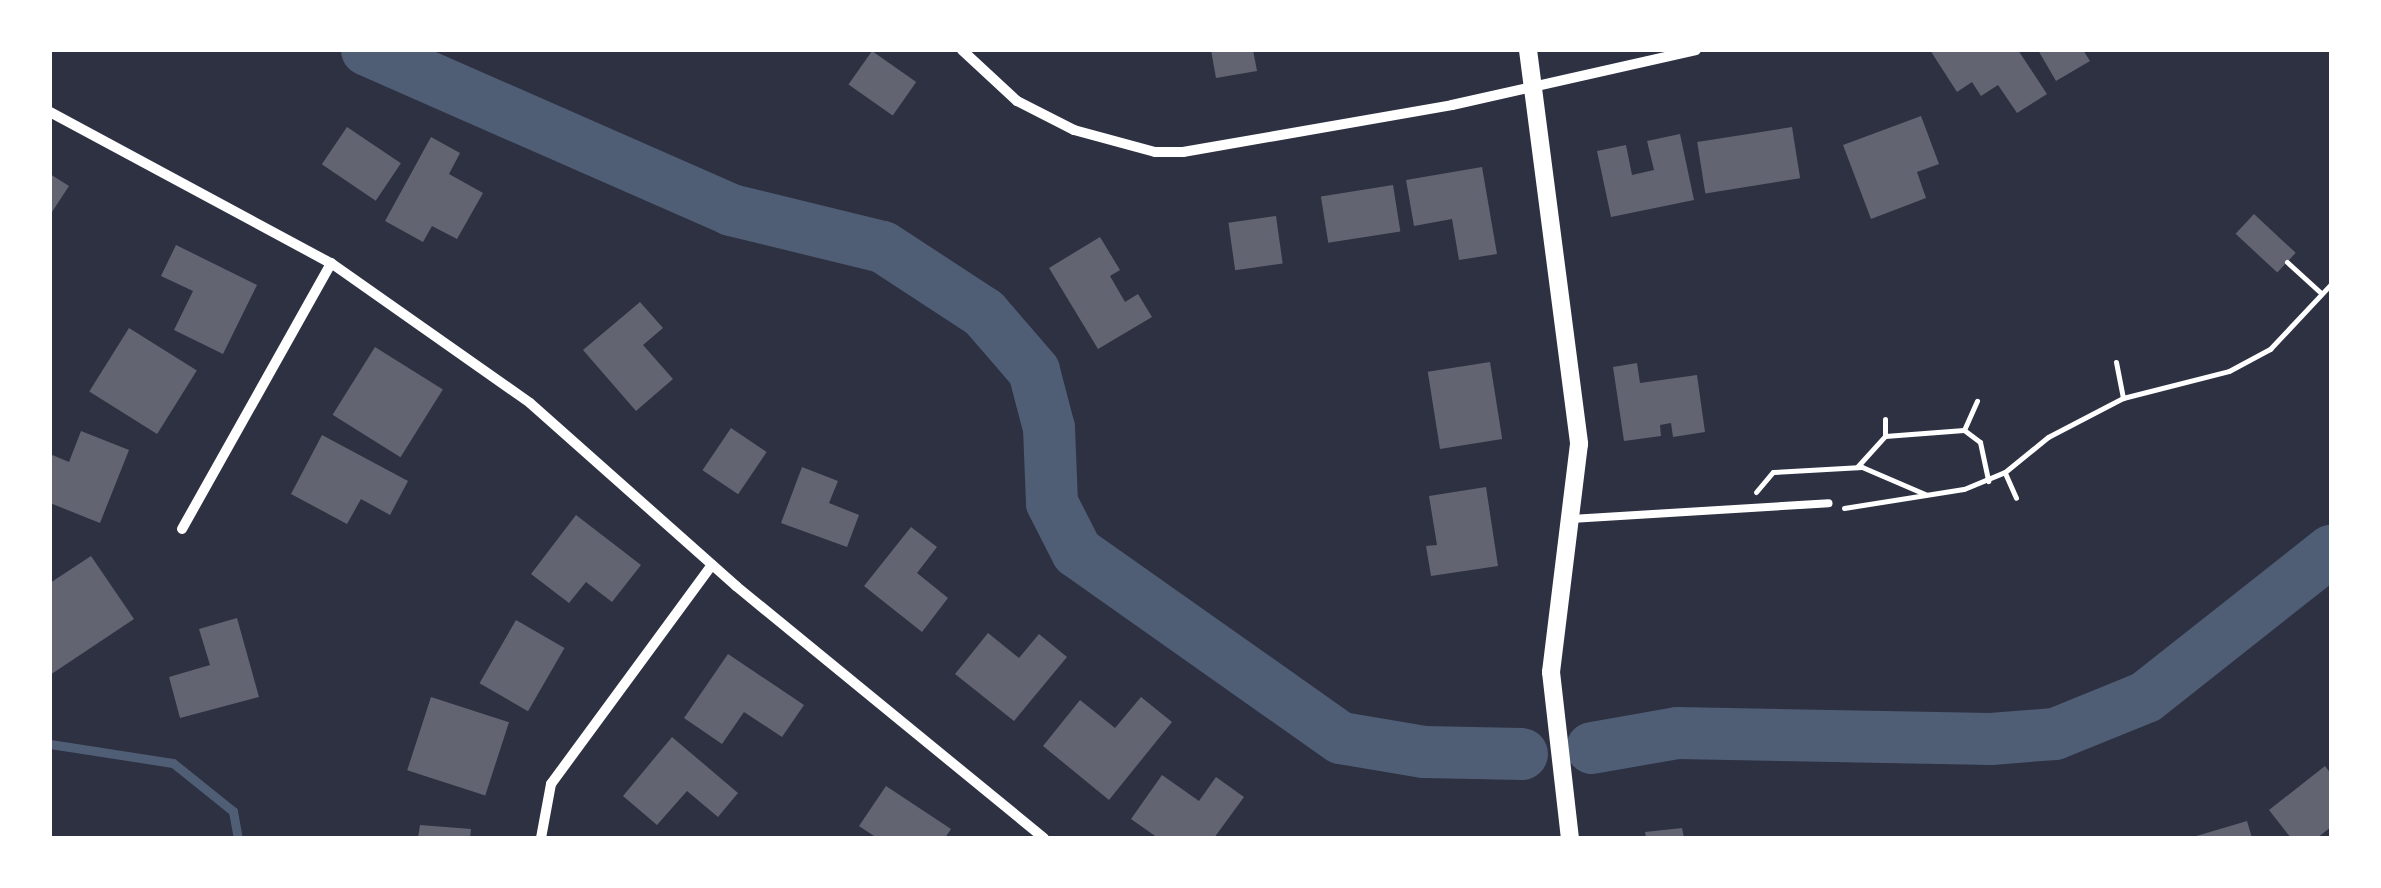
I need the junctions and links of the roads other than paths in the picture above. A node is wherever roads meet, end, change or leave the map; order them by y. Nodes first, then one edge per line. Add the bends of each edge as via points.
1 (962, 50) edge
2 (1528, 50) edge
3 (1696, 50) edge
4 (1534, 87) junction
5 (50, 112) edge
6 (330, 263) junction
7 (1829, 507) road end
8 (1571, 519) junction
9 (182, 529) dead end
10 (712, 565) junction
11 (541, 838) edge
12 (1044, 838) edge
13 (1570, 838) edge

1 - 4 street via 1017,101 1074,130 1155,152
2 - 4 street
3 - 4 street
4 - 8 street via 1574,371 1579,444
5 - 6 street
6 - 9 street
6 - 10 street via 530,403
7 - 8 lane
8 - 13 street via 1551,672
10 - 11 street via 551,784
10 - 12 street

